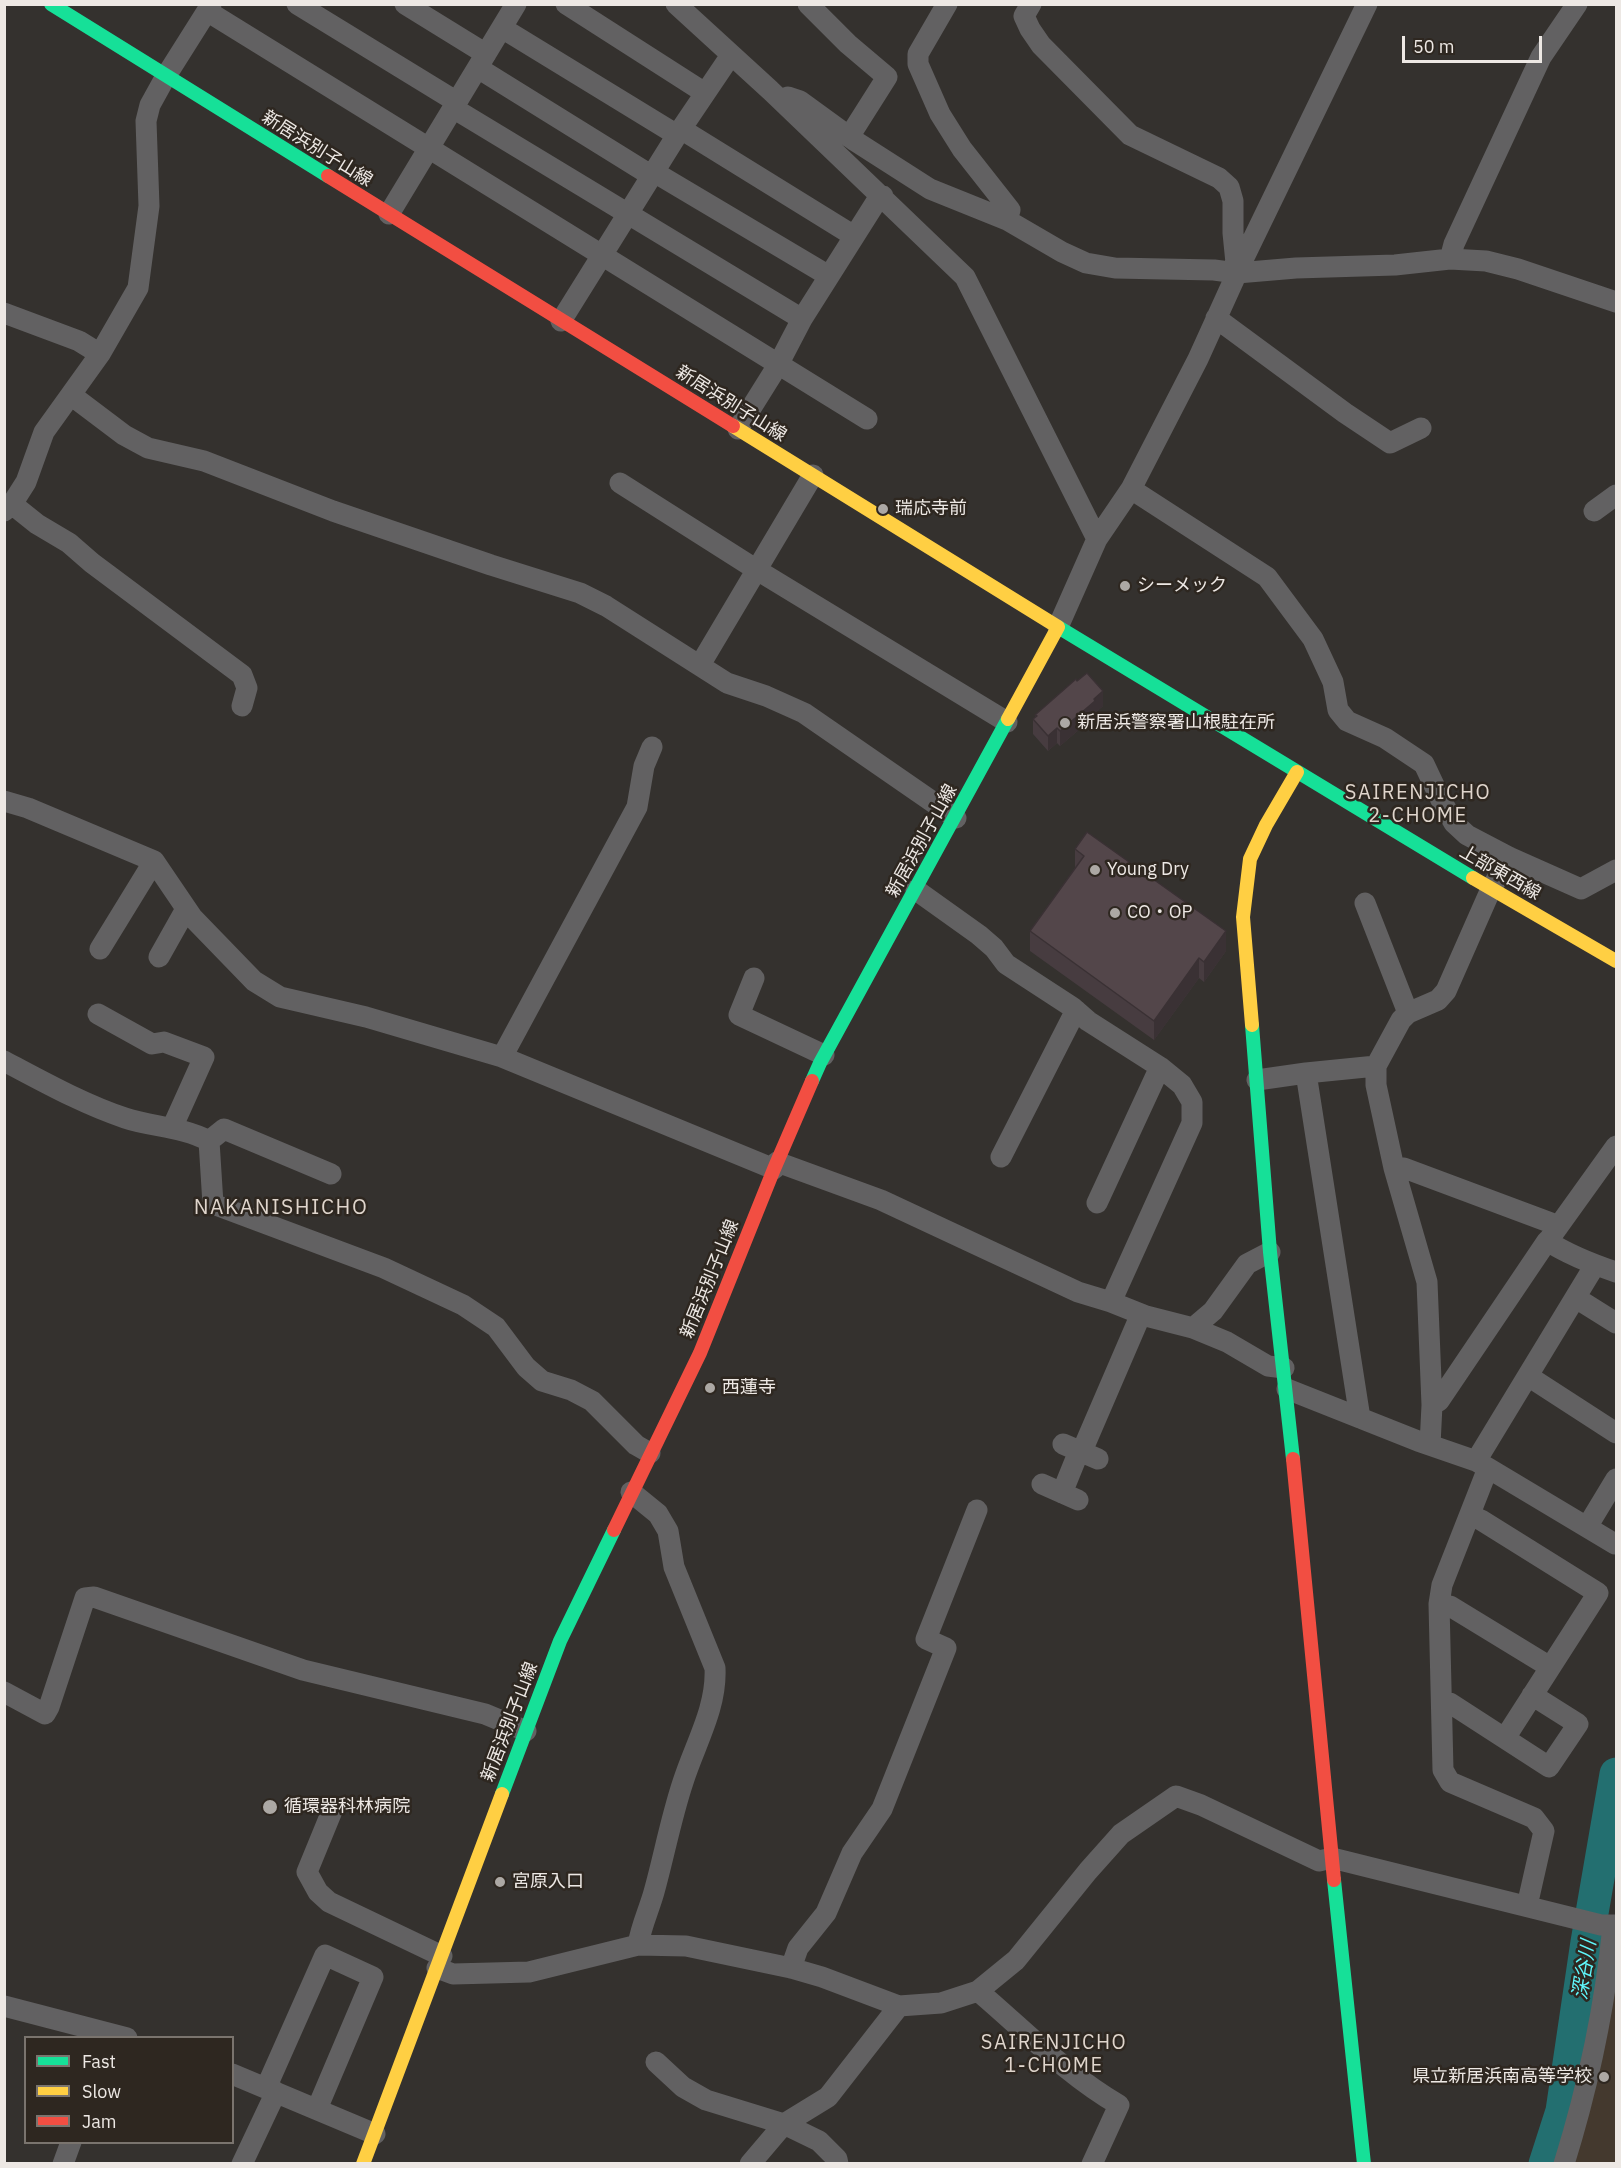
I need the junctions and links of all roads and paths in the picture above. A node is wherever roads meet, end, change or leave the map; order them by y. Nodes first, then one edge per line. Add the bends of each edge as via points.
1 (51, 4) edge
2 (297, 4) edge
3 (405, 4) edge
4 (566, 4) edge
5 (676, 4) edge
6 (808, 4) edge
7 (946, 4) edge
8 (1031, 4) edge
9 (1367, 4) edge
10 (1577, 4) edge
11 (513, 6) edge
12 (209, 8) edge
13 (502, 28) junction
14 (730, 56) junction
15 (482, 61) junction
16 (166, 76) junction
17 (770, 90) junction
18 (705, 93) junction
19 (455, 105) junction
20 (679, 132) junction
21 (849, 137) junction
22 (428, 149) junction
23 (653, 174) junction
24 (883, 196) junction
25 (389, 214) junction
26 (628, 214) junction
27 (1007, 220) junction
28 (854, 236) junction
29 (601, 256) junction
30 (1450, 259) junction
31 (1237, 273) junction
32 (829, 276) junction
33 (1617, 302) edge
34 (4, 313) edge
35 (1216, 318) junction
36 (802, 319) junction
37 (561, 321) junction
38 (100, 354) junction
39 (778, 364) junction
40 (71, 395) junction
41 (867, 419) dead end
42 (1421, 428) dead end
43 (738, 429) junction
44 (813, 475) junction
45 (620, 483) dead end
46 (1131, 489) junction
47 (1617, 495) edge
48 (8, 508) edge
49 (1594, 511) dead end
50 (1097, 539) junction
51 (757, 570) junction
52 (1058, 627) junction
53 (700, 665) junction
54 (242, 706) dead end
55 (1007, 722) junction
56 (652, 747) dead end
57 (1297, 772) junction
58 (4, 801) edge
59 (956, 818) junction
60 (1509, 857) junction
61 (154, 861) junction
62 (1617, 870) edge
63 (1491, 889) junction
64 (916, 890) junction
65 (1365, 903) dead end
66 (186, 909) junction
67 (100, 949) dead end
68 (159, 957) dead end
69 (1617, 961) edge
70 (754, 978) dead end
71 (1076, 1010) junction
72 (1408, 1013) junction
73 (98, 1014) dead end
74 (824, 1055) junction
75 (502, 1057) junction
76 (4, 1061) edge
77 (1376, 1066) junction
78 (1160, 1067) junction
79 (1306, 1073) junction
80 (1257, 1080) junction
81 (172, 1128) junction
82 (209, 1141) junction
83 (1617, 1146) edge
84 (1001, 1157) dead end
85 (775, 1166) junction
86 (1394, 1168) junction
87 (331, 1174) dead end
88 (1097, 1203) dead end
89 (1553, 1234) junction
90 (1270, 1252) junction
91 (1595, 1265) junction
92 (1617, 1272) edge
93 (1576, 1298) junction
94 (1111, 1302) junction
95 (1141, 1314) junction
96 (1617, 1323) edge
97 (1193, 1328) junction
98 (1528, 1376) junction
99 (1286, 1378) junction
100 (1432, 1405) junction
101 (1360, 1418) junction
102 (1617, 1433) edge
103 (1430, 1445) junction
104 (650, 1453) junction
105 (1482, 1465) junction
106 (1617, 1479) edge
107 (1042, 1484) dead end
108 (631, 1492) junction
109 (977, 1510) dead end
110 (1470, 1515) junction
111 (1587, 1527) junction
112 (1615, 1544) dead end
113 (1439, 1604) junction
114 (1550, 1667) junction
115 (4, 1692) edge
116 (1533, 1695) junction
117 (1442, 1704) junction
118 (526, 1731) junction
119 (1505, 1738) junction
120 (332, 1811) dead end
121 (1332, 1858) junction
122 (1527, 1906) junction
123 (1603, 1924) edge
124 (638, 1945) junction
125 (440, 1962) junction
126 (791, 1968) junction
127 (978, 1991) junction
128 (4, 2006) edge
129 (899, 2006) junction
130 (115, 2036) edge
131 (656, 2062) dead end
132 (234, 2075) edge
133 (271, 2090) junction
134 (317, 2109) junction
135 (784, 2124) junction
136 (375, 2134) junction
137 (70, 2144) edge
138 (63, 2163) edge
139 (242, 2163) edge
140 (363, 2163) edge
141 (750, 2163) edge
142 (838, 2163) edge
143 (1092, 2163) edge
144 (1364, 2163) edge
145 (1564, 2163) edge

1 - 16 main road, 新居浜別子山線
2 - 19 street
3 - 15 street
4 - 18 street
5 - 14 street
6 - 21 street via 887,77
7 - 27 street via 918,54 918,64 940,114 962,149 1010,210
8 - 31 street via 1024,16 1041,45 1130,135 1219,178 1229,187
9 - 31 street
10 - 30 street via 1541,57
11 - 13 street
12 - 16 street
12 - 22 street
13 - 15 street
13 - 20 street
14 - 17 street
14 - 18 street
15 - 19 street
15 - 23 street
16 - 25 main road, 新居浜別子山線
16 - 38 street via 146,121 149,206 138,288
17 - 21 street via 800,101
17 - 24 street
18 - 20 street
19 - 22 street
19 - 26 street
20 - 23 street
20 - 28 street
21 - 27 street via 930,189
22 - 25 street
22 - 29 street
23 - 26 street
23 - 32 street
24 - 28 street
24 - 50 street via 965,277
25 - 37 main road, 新居浜別子山線
26 - 29 street
26 - 36 street
27 - 31 street via 1086,263 1115,268
28 - 32 street
29 - 37 street
29 - 39 street
30 - 31 street
30 - 33 street via 1486,261
31 - 35 street
32 - 36 street
34 - 38 street via 79,341
35 - 42 street via 1390,443
35 - 46 street
36 - 39 street
37 - 43 main road, 新居浜別子山線
38 - 40 street
39 - 41 street
39 - 43 street
40 - 48 street via 44,432 26,482
40 - 53 street via 148,448 204,461 333,511 580,593
43 - 44 main road, 新居浜別子山線
44 - 51 street
44 - 52 main road, 新居浜別子山線
45 - 51 street
46 - 50 street
46 - 60 street via 1266,577 1313,639 1333,682 1338,710 1347,721 1385,738 1424,764 1440,801 1455,823 1467,835
47 - 49 street
48 - 54 street via 69,543 242,675 247,688
50 - 52 street
51 - 53 street
51 - 55 street
52 - 55 main road, 新居浜別子山線
52 - 57 main road, 上部東西線
53 - 59 street via 727,683 804,713
55 - 59 main road, 新居浜別子山線
56 - 75 street via 644,766 637,807
57 - 63 main road, 上部東西線
57 - 80 main road via 1250,859 1243,917
58 - 61 street
59 - 64 main road, 新居浜別子山線
60 - 62 street via 1581,889
60 - 63 street
61 - 66 street
61 - 67 street
63 - 69 main road, 上部東西線
63 - 72 street via 1446,991 1438,1000
64 - 71 street via 979,934 1006,964
64 - 74 main road, 新居浜別子山線
65 - 72 street
66 - 68 street
66 - 75 street via 254,981 280,997 366,1017
70 - 74 street via 739,1015
71 - 78 street
71 - 84 street
72 - 77 street
73 - 81 street via 152,1044 164,1042 204,1057
74 - 85 main road, 新居浜別子山線
75 - 85 street
76 - 81 street via 90,1106
77 - 79 street
77 - 86 street via 1376,1085
78 - 88 street
78 - 94 street via 1182,1084 1192,1102 1192,1123
79 - 80 street
79 - 101 street
80 - 90 main road
81 - 82 street
82 - 87 street via 224,1130
82 - 104 street via 213,1204 384,1268 463,1305 496,1327 525,1367 542,1381 592,1401 636,1446
83 - 89 street
85 - 94 street via 882,1200 1078,1292
85 - 104 main road, 新居浜別子山線 via 700,1353
86 - 89 street via 1404,1168 1554,1224
86 - 100 street via 1427,1282
89 - 91 street via 1560,1249
89 - 100 street via 1439,1401
90 - 97 street via 1247,1264 1213,1311
90 - 99 main road
91 - 92 street
91 - 93 street
93 - 96 street
93 - 98 street
94 - 95 street
95 - 97 street
95 - 107 street via 1116,1395 1080,1451 1070,1496
97 - 99 street via 1227,1342
98 - 102 street
98 - 105 street
99 - 101 street
99 - 121 main road
100 - 103 street
101 - 103 street
103 - 105 street
104 - 108 main road, 新居浜別子山線
105 - 110 street
105 - 111 street
106 - 111 street
108 - 118 main road, 新居浜別子山線 via 560,1641
108 - 124 street via 658,1514 668,1531 674,1567 715,1668 716,1687 683,1783
109 - 126 street via 926,1640 946,1648 882,1809 852,1853 826,1913 798,1948
110 - 113 street via 1442,1585
110 - 114 street via 1598,1593
111 - 112 street
113 - 114 street via 1450,1606
113 - 117 street
114 - 116 street
115 - 118 street via 45,1714 85,1598 94,1597 303,1670 485,1714
116 - 119 street
116 - 119 street via 1578,1724 1549,1767
117 - 119 street via 1450,1703
117 - 122 street via 1443,1770 1450,1782 1534,1818 1544,1831
118 - 125 main road, 新居浜別子山線
120 - 125 street via 308,1872 318,1892 328,1902
121 - 122 street
121 - 127 street via 1319,1861 1305,1856 1176,1796 1121,1834 1016,1960
121 - 144 main road
122 - 123 street
123 - 145 street via 1593,2050 1578,2121
124 - 125 street via 529,1972 453,1974
124 - 126 street via 686,1947
125 - 136 main road, 新居浜別子山線
126 - 129 street
127 - 129 street via 941,2003
127 - 143 street via 1081,2080 1119,2105
128 - 130 street
129 - 135 street via 828,2097
131 - 135 street via 683,2087 706,2100
132 - 133 street
133 - 134 street
133 - 134 street via 325,1955 373,1977
133 - 139 street
134 - 136 street
135 - 141 street
135 - 142 street via 819,2141
136 - 140 main road, 新居浜別子山線
137 - 138 street

